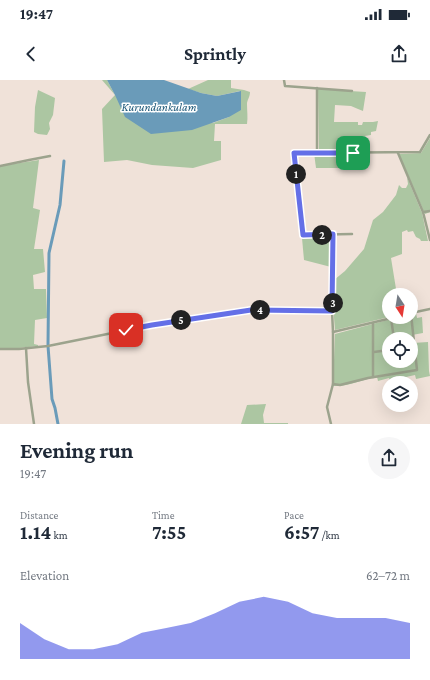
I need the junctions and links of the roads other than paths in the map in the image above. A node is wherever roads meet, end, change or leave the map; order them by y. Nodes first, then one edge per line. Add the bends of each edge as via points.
1 (284, 80) edge
2 (317, 88) junction
3 (352, 91) dead end
4 (430, 135) edge
5 (317, 153) junction
6 (398, 153) junction
7 (50, 156) dead end
8 (0, 166) edge
9 (430, 211) edge
10 (423, 212) junction
11 (333, 234) junction
12 (352, 234) dead end
13 (430, 240) edge
14 (430, 309) edge
15 (332, 311) junction
16 (418, 312) edge
17 (382, 320) edge
18 (373, 322) junction
19 (412, 324) edge
20 (333, 332) junction
21 (26, 348) junction
22 (0, 349) edge
23 (382, 351) edge
24 (374, 352) junction
25 (373, 377) junction
26 (333, 384) junction
27 (34, 424) edge
28 (331, 424) edge

1 - 2 street via 285,86
2 - 3 street
2 - 5 street
4 - 6 street via 420,152
5 - 6 street
5 - 11 street via 294,153 303,235
6 - 10 street
7 - 8 street
9 - 10 street
10 - 13 street
11 - 12 street
11 - 15 street
14 - 16 street
15 - 20 street
15 - 21 street via 251,310
17 - 18 street
18 - 20 street
18 - 24 street
19 - 25 street via 417,370
20 - 26 street
21 - 22 street
21 - 27 street
23 - 24 street
24 - 25 street
25 - 26 street via 340,385
26 - 28 street via 327,406

